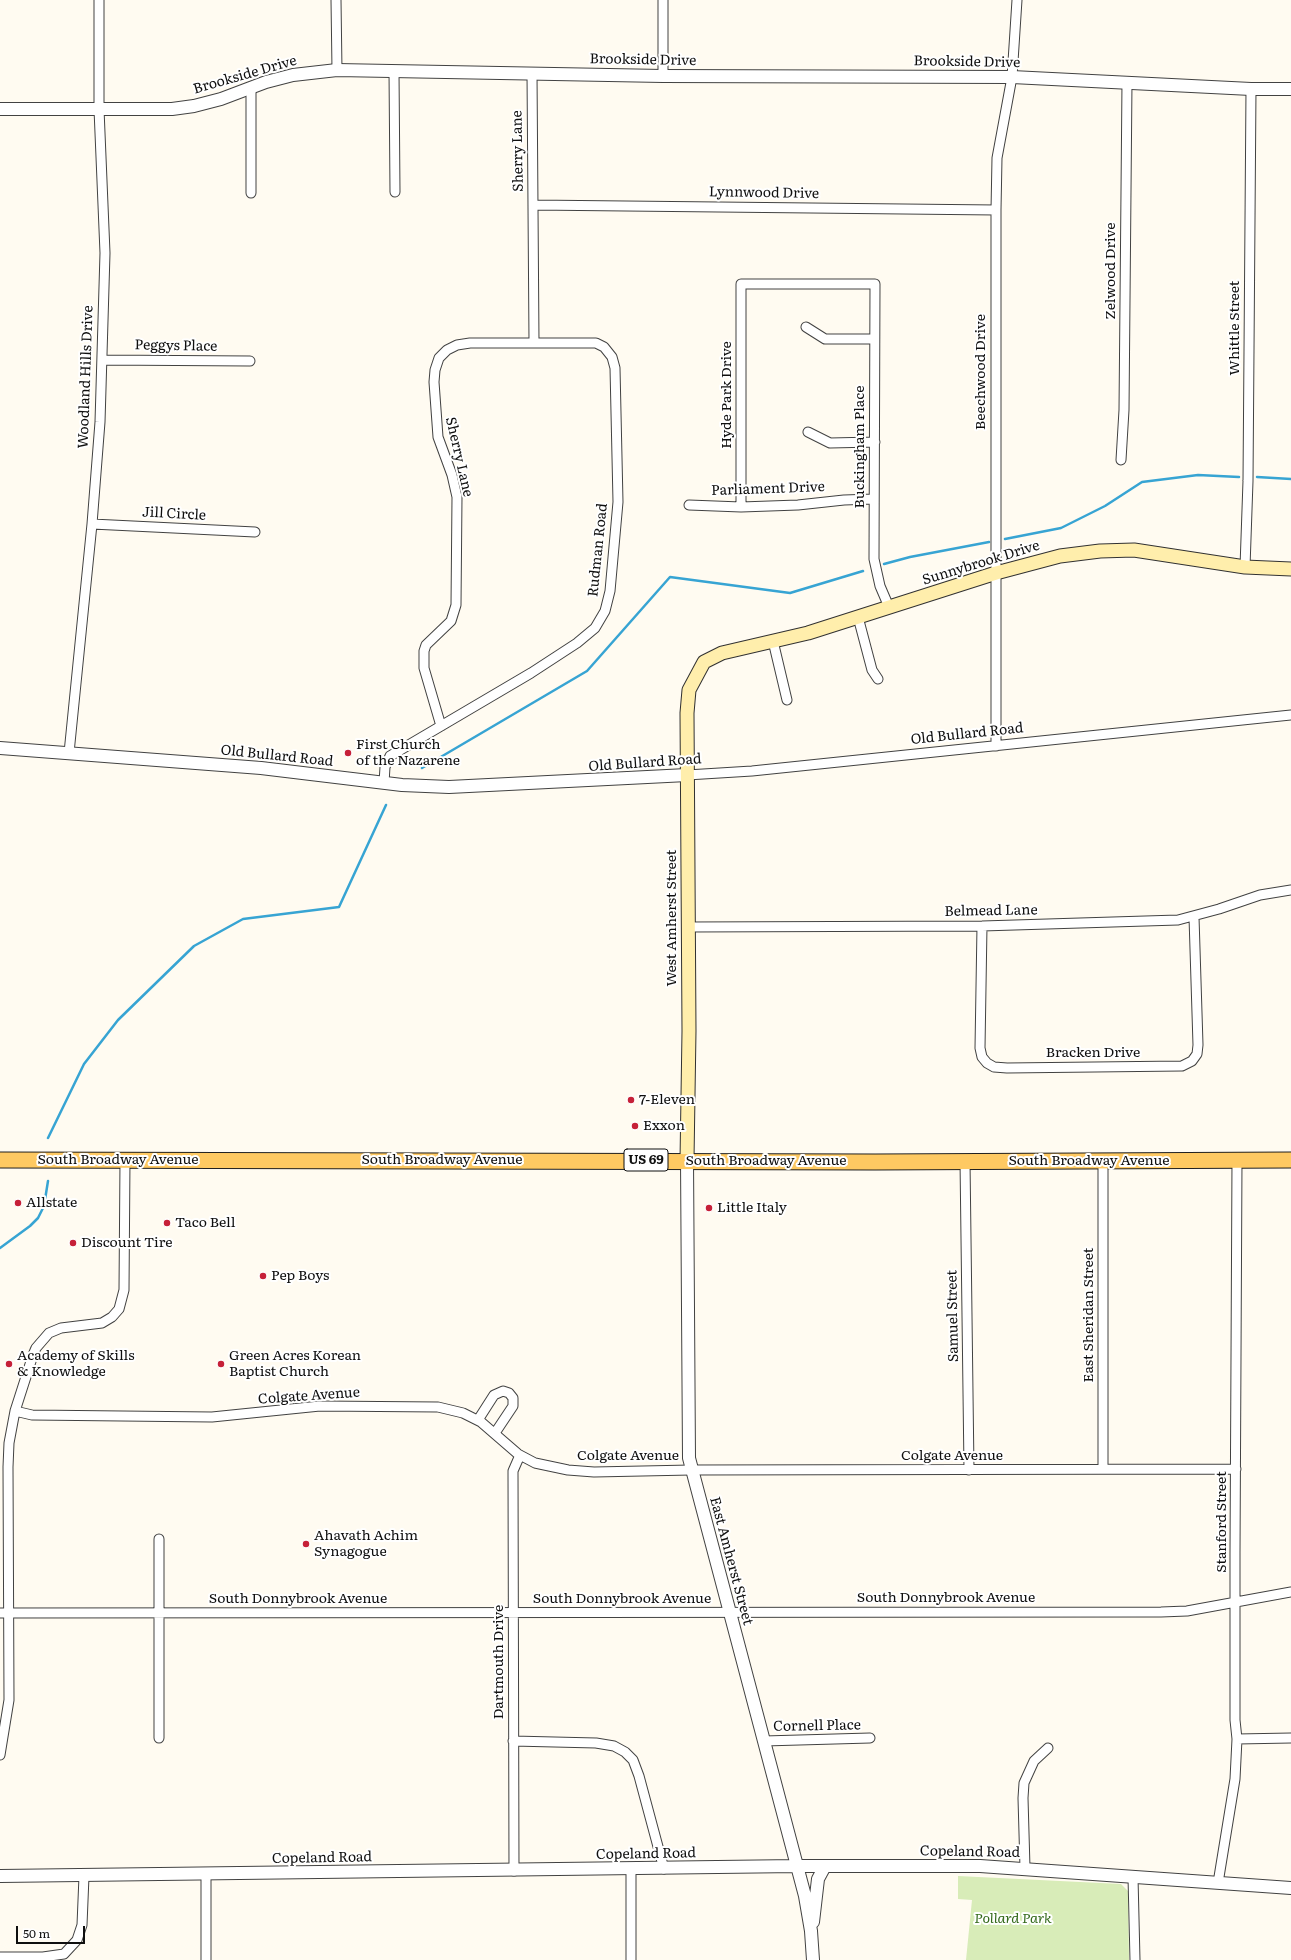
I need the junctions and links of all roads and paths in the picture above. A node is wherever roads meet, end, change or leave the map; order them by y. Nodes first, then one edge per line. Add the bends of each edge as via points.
1 (98, 0) edge
2 (336, 0) edge
3 (663, 0) edge
4 (1017, 0) edge
5 (337, 70) junction
6 (394, 71) junction
7 (532, 73) junction
8 (663, 76) junction
9 (1012, 77) junction
10 (1127, 82) junction
11 (251, 87) junction
12 (1251, 89) junction
13 (1291, 89) edge
14 (0, 109) edge
15 (99, 109) junction
16 (251, 192) dead end
17 (394, 192) dead end
18 (533, 205) junction
19 (996, 210) junction
20 (742, 284) joint
21 (806, 327) dead end
22 (874, 339) junction
23 (534, 342) junction
24 (102, 360) junction
25 (250, 361) dead end
26 (808, 432) dead end
27 (875, 442) junction
28 (1121, 460) dead end
29 (873, 499) junction
30 (689, 505) dead end
31 (741, 507) junction
32 (92, 524) junction
33 (255, 532) dead end
34 (1245, 567) junction
35 (1291, 569) edge
36 (996, 573) junction
37 (889, 607) junction
38 (858, 617) junction
39 (773, 641) junction
40 (695, 677) joint
41 (878, 679) dead end
42 (787, 700) dead end
43 (1291, 715) edge
44 (441, 726) junction
45 (996, 746) junction
46 (0, 748) edge
47 (69, 753) junction
48 (687, 775) junction
49 (384, 783) junction
50 (1291, 890) edge
51 (1194, 916) junction
52 (982, 926) junction
53 (688, 927) junction
54 (0, 1160) edge
55 (125, 1160) junction
56 (687, 1160) junction
57 (1238, 1160) junction
58 (1291, 1160) edge
59 (965, 1161) junction
60 (1104, 1161) junction
61 (14, 1411) junction
62 (478, 1420) junction
63 (495, 1433) junction
64 (520, 1455) junction
65 (1103, 1469) junction
66 (1236, 1469) junction
67 (691, 1470) junction
68 (969, 1470) junction
69 (159, 1539) dead end
70 (1291, 1592) edge
71 (1236, 1602) junction
72 (5, 1613) edge
73 (157, 1613) junction
74 (512, 1613) junction
75 (729, 1613) junction
76 (2, 1731) edge
77 (159, 1738) dead end
78 (870, 1738) dead end
79 (1291, 1738) edge
80 (1237, 1739) junction
81 (513, 1741) junction
82 (764, 1741) junction
83 (1048, 1748) dead end
84 (0, 1755) edge
85 (797, 1866) junction
86 (826, 1866) junction
87 (1025, 1868) junction
88 (664, 1869) junction
89 (631, 1870) junction
90 (514, 1871) junction
91 (206, 1875) junction
92 (0, 1876) edge
93 (84, 1876) junction
94 (1133, 1877) junction
95 (1218, 1883) junction
96 (1291, 1888) edge
97 (811, 1931) junction
98 (0, 1957) edge
99 (206, 1960) edge
100 (631, 1960) edge
101 (813, 1960) edge
102 (1135, 1960) edge

1 - 15 street, Woodland Hills Drive
2 - 5 street
3 - 8 street
4 - 9 street, Beechwood Drive
5 - 6 street, Brookside Drive
5 - 11 street, Brookside Drive via 293,75
6 - 7 street, Brookside Drive
6 - 17 street
7 - 8 street, Brookside Drive
7 - 18 street, Sherry Lane
8 - 9 street, Brookside Drive
9 - 10 street, Brookside Drive
9 - 19 street, Beechwood Drive via 997,158
10 - 12 street, Brookside Drive
10 - 28 street, Zelwood Drive via 1124,410
11 - 15 street, Brookside Drive via 194,106
11 - 16 street
12 - 13 street, Brookside Drive
12 - 34 street, Whittle Street
14 - 15 street, Brookside Drive
15 - 24 street, Woodland Hills Drive via 105,253
18 - 19 street, Lynnwood Drive
18 - 23 street, Sherry Lane
19 - 36 street, Beechwood Drive
20 - 22 street, Buckingham Place via 875,284
20 - 31 street, Hyde Park Drive
21 - 22 street via 826,339
22 - 27 street, Buckingham Place
23 - 44 street, Sherry Lane via 457,345 439,358 435,370 435,416 438,437 452,475 457,498 456,605 451,621 426,645 424,651 424,668
23 - 44 street, Rudman Road via 596,343 612,357 615,368 618,502 611,584 606,611 595,628 577,643
24 - 25 street, Peggys Place
24 - 32 street, Woodland Hills Drive
26 - 27 street via 830,443
27 - 29 street, Buckingham Place
29 - 31 street, Parliament Drive
29 - 37 street, Buckingham Place via 874,559 880,586
30 - 31 street, Parliament Drive
32 - 33 street, Jill Circle
32 - 47 street, Woodland Hills Drive
34 - 35 main road, Sunnybrook Drive
34 - 36 main road, Sunnybrook Drive via 1121,550 1060,556
36 - 37 main road, Sunnybrook Drive
36 - 45 street, Beechwood Drive
37 - 38 main road, Sunnybrook Drive
38 - 39 main road, Sunnybrook Drive
38 - 41 street via 872,670
39 - 40 main road, Sunnybrook Drive via 722,653 704,662
39 - 42 street
40 - 48 main road, West Amherst Street via 689,690 688,702
43 - 45 street, Old Bullard Road
44 - 49 street, Rudman Road via 390,756 385,767
45 - 48 street, Old Bullard Road via 752,771
46 - 47 street, Old Bullard Road
47 - 49 street, Old Bullard Road via 261,768
48 - 49 street, Old Bullard Road via 449,788
48 - 53 main road, West Amherst Street
50 - 51 street, Belmead Lane via 1260,895
51 - 52 street, Belmead Lane via 1178,920
51 - 52 street, Bracken Drive via 1198,1045 1197,1054 1192,1061 1182,1066 1007,1068 994,1067 987,1063 980,1048
52 - 53 street, Belmead Lane
53 - 56 main road, West Amherst Street
54 - 55 main road, South Broadway Avenue / US 69
55 - 56 main road, South Broadway Avenue / US 69
55 - 61 street via 123,1300 112,1317 102,1323 61,1328 49,1333 36,1348
56 - 59 main road, South Broadway Avenue / US 69
56 - 67 street, East Amherst Street via 688,1449
57 - 58 main road, South Broadway Avenue / US 69
57 - 60 main road, South Broadway Avenue / US 69
57 - 66 street, Stanford Street
59 - 60 main road, South Broadway Avenue / US 69
59 - 68 street, Samuel Street
60 - 65 street, East Sheridan Street
61 - 62 street, Colgate Avenue via 32,1415 212,1418 320,1406 424,1406 445,1408
61 - 72 street via 9,1444
62 - 63 street, Colgate Avenue
62 - 63 street via 494,1395 503,1391 510,1393 513,1406
63 - 64 street, Colgate Avenue
64 - 67 street, Colgate Avenue via 535,1462 568,1470
64 - 74 street, Dartmouth Drive via 513,1470
65 - 66 street, Colgate Avenue
65 - 68 street, Colgate Avenue
66 - 71 street, Stanford Street
67 - 68 street, Colgate Avenue
67 - 75 street, East Amherst Street
69 - 73 street
70 - 71 street, South Donnybrook Avenue
71 - 75 street, South Donnybrook Avenue via 1187,1611 1161,1612
71 - 80 street, Stanford Street
72 - 73 street, South Donnybrook Avenue
72 - 76 street via 9,1700
73 - 74 street, South Donnybrook Avenue
73 - 77 street
74 - 75 street, South Donnybrook Avenue
74 - 81 street, Dartmouth Drive
75 - 82 street, East Amherst Street
76 - 84 street
78 - 82 street, Cornell Place
79 - 80 street
80 - 95 street, Stanford Street via 1236,1779
81 - 88 street via 596,1742 614,1746 625,1752 633,1760 639,1776
81 - 90 street, Dartmouth Drive
82 - 85 street, East Amherst Street
83 - 87 street via 1034,1761 1024,1783 1022,1798
85 - 86 street, Copeland Road
85 - 88 street, Copeland Road
85 - 97 street, East Amherst Street via 808,1907
86 - 87 street, Copeland Road
86 - 97 street via 818,1879
87 - 94 street, Copeland Road
88 - 89 street, Copeland Road
89 - 90 street, Copeland Road
89 - 100 street
90 - 91 street, Copeland Road
91 - 93 street, Copeland Road
91 - 99 street
92 - 93 street, Copeland Road
93 - 98 street via 82,1925 78,1940 64,1954 43,1957
94 - 95 street, Copeland Road
94 - 102 street
95 - 96 street, Copeland Road
97 - 101 street, East Amherst Street

